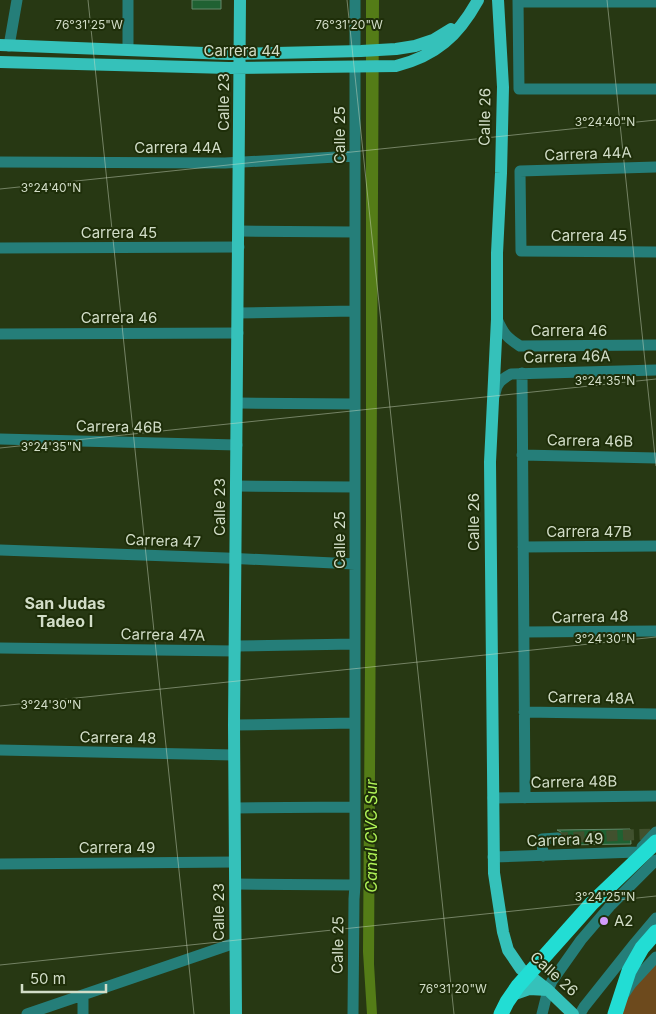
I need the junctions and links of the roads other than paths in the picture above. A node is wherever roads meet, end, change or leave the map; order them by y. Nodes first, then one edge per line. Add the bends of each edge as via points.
1 (17, 0) edge
2 (128, 0) edge
3 (240, 0) edge
4 (355, 0) edge
5 (478, 0) edge
6 (498, 0) edge
7 (518, 1) edge
8 (656, 2) edge
9 (468, 17) junction
10 (5, 45) edge
11 (128, 50) junction
12 (358, 51) junction
13 (240, 54) junction
14 (0, 62) edge
15 (358, 67) junction
16 (240, 68) junction
17 (656, 89) edge
18 (355, 156) junction
19 (0, 162) edge
20 (239, 162) junction
21 (656, 167) edge
22 (239, 231) junction
23 (355, 232) junction
24 (0, 248) edge
25 (238, 248) junction
26 (521, 252) joint
27 (656, 252) edge
28 (355, 311) junction
29 (238, 313) junction
30 (497, 319) junction
31 (238, 333) junction
32 (0, 334) edge
33 (656, 345) edge
34 (656, 370) edge
35 (522, 373) junction
36 (494, 398) junction
37 (238, 403) junction
38 (355, 404) junction
39 (0, 439) edge
40 (237, 445) junction
41 (522, 455) junction
42 (656, 458) edge
43 (237, 486) junction
44 (355, 487) junction
45 (656, 546) edge
46 (523, 547) junction
47 (0, 550) edge
48 (236, 558) junction
49 (355, 564) junction
50 (656, 631) edge
51 (524, 632) junction
52 (355, 644) junction
53 (0, 648) edge
54 (236, 648) junction
55 (524, 712) junction
56 (656, 714) edge
57 (355, 723) junction
58 (234, 725) junction
59 (0, 750) edge
60 (234, 755) junction
61 (656, 796) edge
62 (493, 798) junction
63 (525, 798) junction
64 (355, 807) junction
65 (235, 808) junction
66 (656, 832) edge
67 (557, 838) tunnel mouth
68 (656, 842) edge
69 (637, 852) junction
70 (543, 856) junction
71 (493, 858) junction
72 (656, 860) edge
73 (235, 862) junction
74 (0, 864) edge
75 (235, 884) junction
76 (355, 885) junction
77 (592, 903) junction
78 (656, 918) edge
79 (656, 932) edge
80 (235, 943) junction
81 (656, 957) edge
82 (528, 974) junction
83 (548, 990) junction
84 (83, 995) junction
85 (512, 995) junction
86 (617, 1008) edge
87 (27, 1014) edge
88 (83, 1014) edge
89 (236, 1014) edge
90 (353, 1014) edge
91 (501, 1014) edge
92 (542, 1014) edge
93 (573, 1014) edge
94 (580, 1014) edge

1 - 10 street
2 - 11 street
3 - 13 main road, Calle 23
4 - 12 street
5 - 9 main road, Carrera 44
6 - 30 main road, Calle 26 via 502,87
7 - 8 street
7 - 17 street via 519,89
9 - 12 main road, Carrera 44 via 433,40 415,46
9 - 15 main road, Carrera 44 via 456,33 412,62 396,66
10 - 11 main road, Carrera 44
11 - 13 main road, Carrera 44
12 - 13 main road, Carrera 44
13 - 16 main road, Calle 23
14 - 16 main road, Carrera 44
15 - 16 main road, Carrera 44
15 - 18 street, Calle 25
16 - 20 main road, Calle 23
18 - 20 street, Carrera 44A
18 - 23 street, Calle 25
19 - 20 street, Carrera 44A
20 - 22 main road, Calle 23
21 - 26 street, Carrera 44A via 520,171
22 - 23 street
22 - 25 main road, Calle 23
23 - 28 street, Calle 25
24 - 25 street, Carrera 45
25 - 29 main road, Calle 23
26 - 27 street, Carrera 45
28 - 29 street
28 - 38 street, Calle 25
29 - 31 main road, Calle 23
30 - 33 street, Carrera 46 via 508,338 520,346
30 - 36 main road, Calle 26
31 - 32 street, Carrera 46
31 - 37 main road, Calle 23
34 - 35 street, Carrera 46A
35 - 36 street, Carrera 46A via 502,379
35 - 41 street
36 - 62 main road, Calle 26 via 490,462
37 - 38 street
37 - 40 main road, Calle 23
38 - 44 street, Calle 25
39 - 40 street, Carrera 46B
40 - 43 main road, Calle 23
41 - 42 street, Carrera 46B
41 - 46 street
43 - 44 street
43 - 48 main road, Calle 23
44 - 49 street, Calle 25
45 - 46 street, Carrera 47B
46 - 51 street
47 - 48 street, Carrera 47
48 - 49 street, Carrera 47
48 - 54 main road, Calle 23
49 - 52 street, Calle 25
50 - 51 street, Carrera 48
51 - 55 street
52 - 54 street, Carrera 47A
52 - 57 street, Calle 25
53 - 54 street, Carrera 47A
54 - 58 main road, Calle 23
55 - 56 street, Carrera 48A
55 - 63 street
57 - 58 street
57 - 64 street, Calle 25
58 - 60 main road, Calle 23
59 - 60 street, Carrera 48
60 - 65 main road, Calle 23
61 - 63 street, Carrera 48B
62 - 63 street, Carrera 48B
62 - 71 main road, Calle 26
64 - 65 street
64 - 76 street, Calle 25
65 - 73 main road, Calle 23
66 - 69 street
67 - 70 street via 542,839
68 - 77 highway
69 - 70 street, Carrera 49
69 - 77 street
70 - 71 street, Carrera 49
71 - 82 main road, Calle 26 via 505,941 521,969
72 - 83 street via 581,940
73 - 74 street, Carrera 49
73 - 75 main road, Calle 23
75 - 76 street
75 - 80 main road, Calle 23
76 - 90 street, Calle 25
77 - 82 highway
78 - 94 street
79 - 86 highway via 629,971
80 - 84 street
80 - 89 main road, Calle 23
81 - 86 street via 631,984
82 - 83 main road, Calle 26
82 - 85 highway
83 - 85 main road via 530,989
83 - 92 street
83 - 93 main road, Calle 26
84 - 87 street
84 - 88 street
85 - 91 highway

